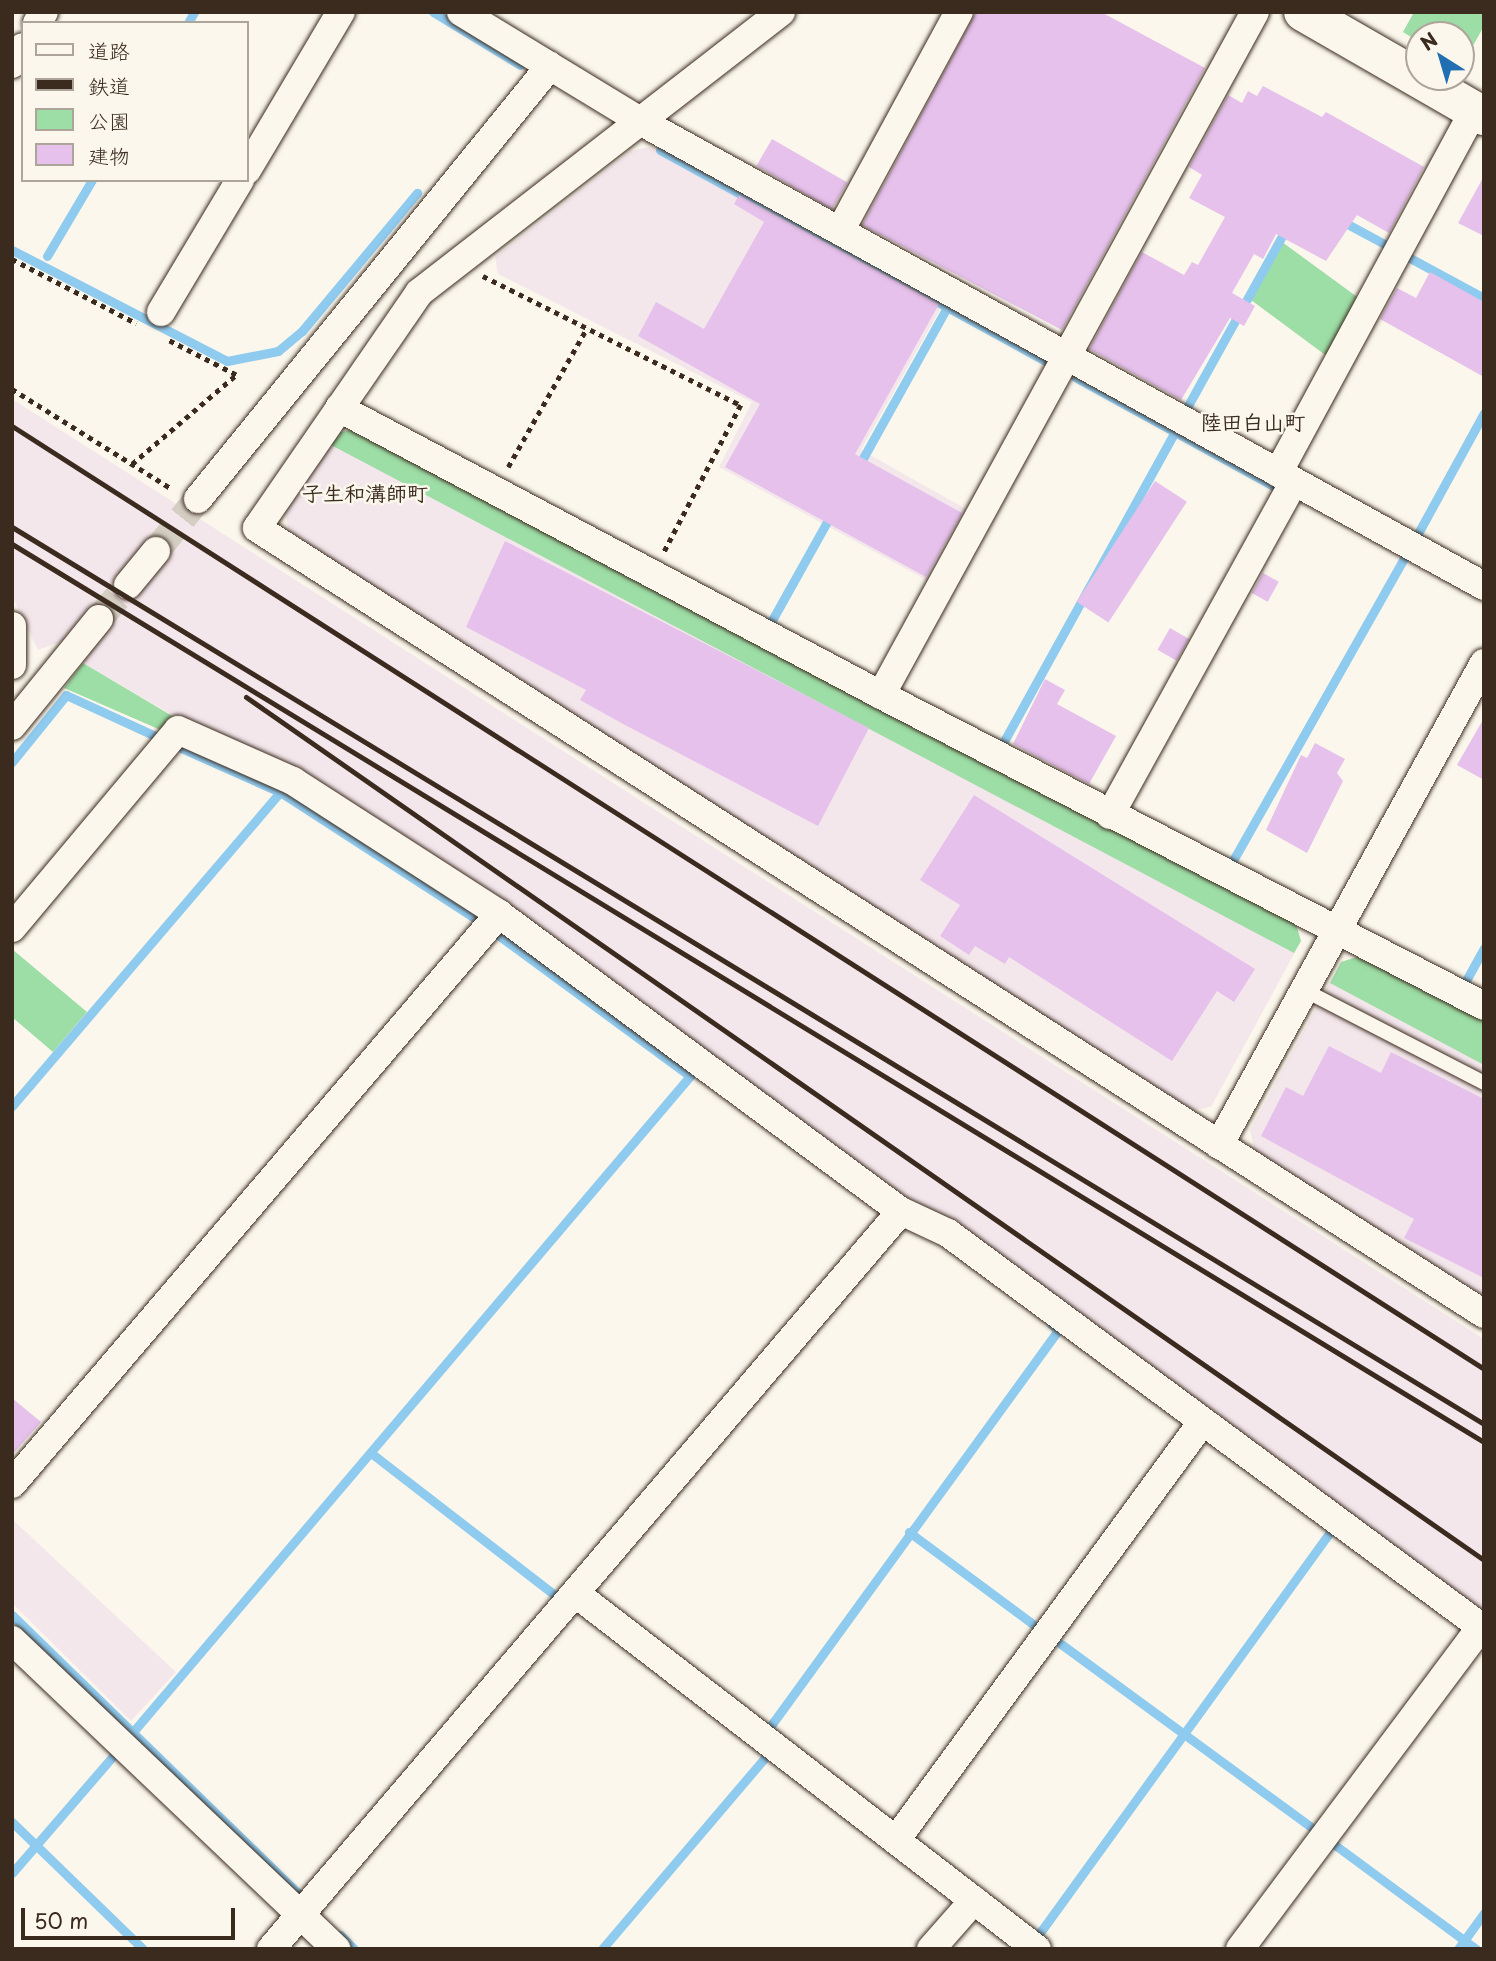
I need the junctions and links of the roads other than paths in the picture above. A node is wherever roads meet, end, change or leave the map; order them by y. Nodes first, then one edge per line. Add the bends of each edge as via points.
1 (341, 12) edge
2 (461, 12) edge
3 (781, 12) edge
4 (959, 12) edge
5 (1255, 12) edge
6 (1303, 12) edge
7 (550, 66) junction
8 (1479, 113) edge
9 (640, 121) junction
10 (248, 168) edge
11 (239, 182) edge
12 (841, 231) junction
13 (158, 327) road end
14 (1066, 356) junction
15 (340, 408) junction
16 (1286, 477) junction
17 (198, 499) tunnel mouth
18 (156, 551) tunnel mouth
19 (128, 585) tunnel mouth
20 (1484, 586) edge
21 (99, 620) tunnel mouth
22 (12, 626) edge
23 (1484, 663) edge
24 (12, 665) edge
25 (881, 695) junction
26 (12, 726) edge
27 (1110, 815) junction
28 (499, 914) junction
29 (12, 928) edge
30 (1335, 933) junction
31 (1304, 990) junction
32 (1484, 1006) edge
33 (1484, 1083) edge
34 (1219, 1145) junction
35 (901, 1211) junction
36 (1484, 1314) edge
37 (1203, 1421) junction
38 (12, 1484) edge
39 (575, 1593) junction
40 (1482, 1628) edge
41 (12, 1640) edge
42 (896, 1840) junction
43 (974, 1900) junction
44 (298, 1917) junction
45 (271, 1949) edge
46 (336, 1949) edge
47 (931, 1949) edge
48 (1037, 1949) edge
49 (1240, 1949) edge

1 - 10 street
2 - 7 street
3 - 9 street
4 - 12 street
5 - 14 street
6 - 8 main road
7 - 9 street
7 - 17 street
8 - 16 street
9 - 12 street
9 - 15 street via 419,293
11 - 13 street
12 - 14 street
14 - 16 street
14 - 25 street
15 - 25 street
15 - 34 street via 257,528
16 - 20 street
16 - 27 street
18 - 19 street
21 - 26 street
22 - 24 street
23 - 30 street
25 - 27 street
27 - 30 street
28 - 29 street via 293,781 178,730
28 - 35 street
28 - 38 street
30 - 31 street
30 - 32 street
31 - 33 lane
31 - 34 street
34 - 36 street
35 - 37 street via 948,1233
35 - 39 street
37 - 40 street
37 - 42 street
39 - 42 street
39 - 44 street
40 - 49 street
41 - 44 street
42 - 43 street
43 - 47 street
43 - 48 street
44 - 45 street
44 - 46 street

